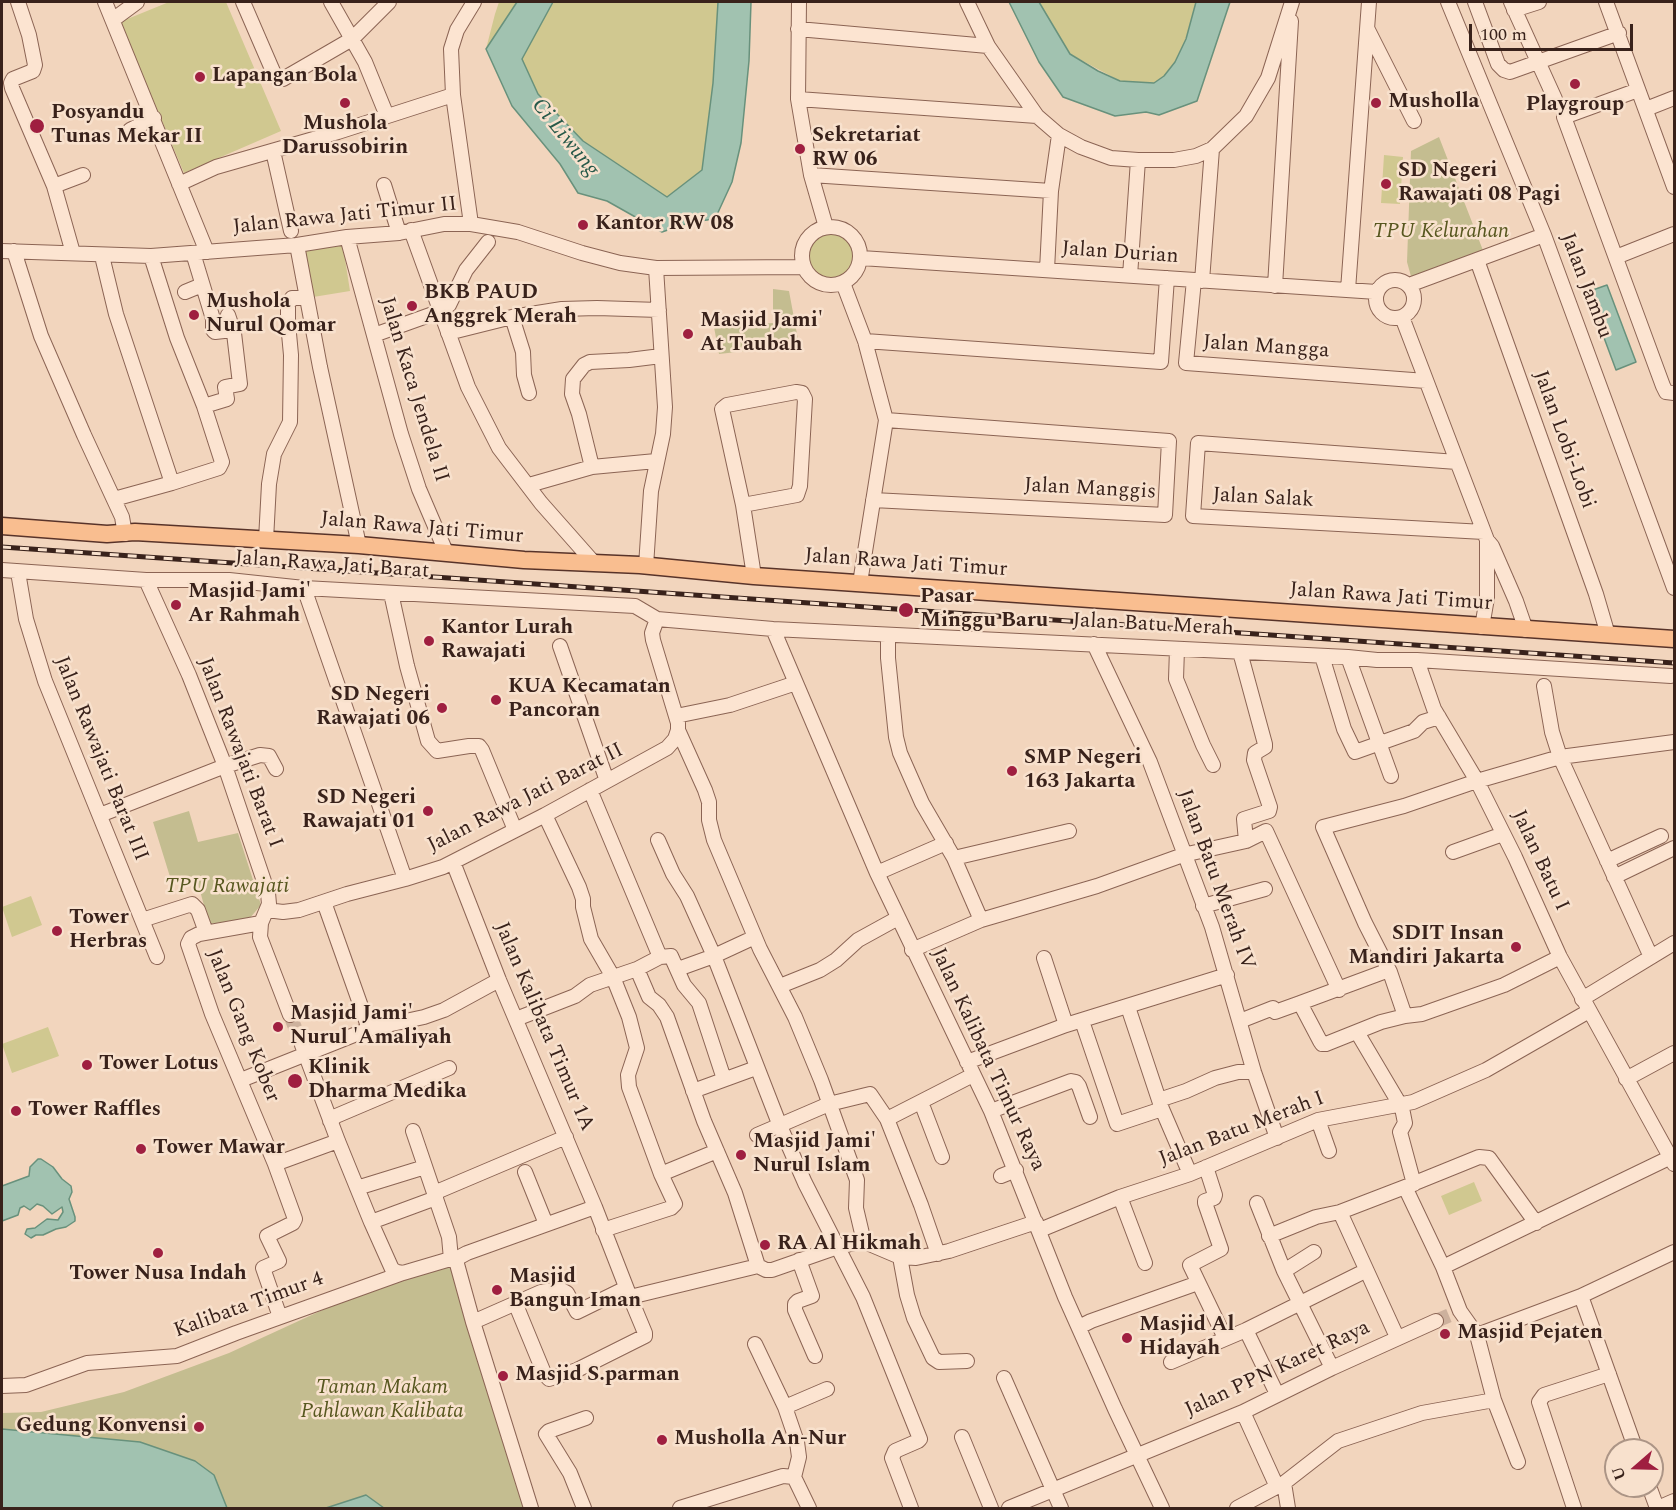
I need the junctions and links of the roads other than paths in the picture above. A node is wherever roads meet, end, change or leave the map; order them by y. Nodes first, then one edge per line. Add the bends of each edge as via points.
1 (18, 2) edge
2 (105, 2) edge
3 (136, 2) edge
4 (243, 2) edge
5 (331, 2) edge
6 (389, 2) edge
7 (474, 2) edge
8 (799, 2) edge
9 (967, 2) edge
10 (1370, 2) edge
11 (1448, 2) edge
12 (1475, 2) edge
13 (1539, 2) edge
14 (1606, 2) edge
15 (1292, 3) edge
16 (1513, 6) edge
17 (114, 19) junction
18 (1367, 28) junction
19 (798, 29) junction
20 (1619, 33) junction
21 (352, 39) junction
22 (988, 46) junction
23 (1538, 64) junction
24 (1268, 78) junction
25 (1288, 82) junction
26 (1638, 90) junction
27 (453, 94) junction
28 (1674, 98) edge
29 (798, 99) junction
30 (1555, 99) dead end
31 (1646, 109) junction
32 (387, 116) junction
33 (1037, 116) junction
34 (154, 118) junction
35 (1414, 121) dead end
36 (130, 130) dead end
37 (1059, 135) junction
38 (1212, 149) junction
39 (273, 152) junction
40 (1138, 160) junction
41 (83, 175) dead end
42 (811, 175) junction
43 (179, 184) junction
44 (384, 185) dead end
45 (54, 186) junction
46 (1674, 187) edge
47 (1051, 191) junction
48 (471, 225) junction
49 (826, 227) junction
50 (291, 231) dead end
51 (405, 231) junction
52 (1674, 234) edge
53 (1544, 235) junction
54 (347, 237) junction
55 (488, 242) dead end
56 (298, 248) junction
57 (8, 251) edge
58 (207, 252) junction
59 (73, 253) junction
60 (193, 253) junction
61 (102, 256) junction
62 (151, 256) junction
63 (1616, 257) junction
64 (861, 258) junction
65 (1477, 260) junction
66 (800, 267) junction
67 (656, 268) junction
68 (1047, 270) junction
69 (1130, 276) junction
70 (1167, 278) junction
71 (1198, 280) junction
72 (843, 283) junction
73 (201, 285) junction
74 (1409, 285) junction
75 (1275, 286) junction
76 (1348, 290) junction
77 (184, 292) dead end
78 (1377, 292) junction
79 (307, 298) junction
80 (658, 310) junction
81 (441, 311) junction
82 (228, 315) dead end
83 (512, 317) junction
84 (1402, 317) junction
85 (237, 331) junction
86 (448, 333) junction
87 (374, 335) junction
88 (865, 341) junction
89 (661, 356) junction
90 (1426, 381) junction
91 (529, 393) dead end
92 (1674, 393) edge
93 (204, 406) junction
94 (886, 420) junction
95 (656, 461) junction
96 (1457, 462) junction
97 (592, 467) junction
98 (172, 483) junction
99 (529, 485) junction
100 (114, 499) junction
101 (873, 500) junction
102 (744, 505) junction
103 (2, 514) edge
104 (2, 526) edge
105 (128, 531) junction
106 (1485, 536) junction
107 (358, 538) junction
108 (266, 540) junction
109 (446, 552) junction
110 (594, 563) junction
111 (646, 566) junction
112 (2, 570) edge
113 (18, 572) junction
114 (754, 576) junction
115 (146, 580) junction
116 (860, 583) junction
117 (304, 588) junction
118 (1674, 588) edge
119 (391, 593) junction
120 (657, 619) junction
121 (1482, 627) junction
122 (773, 629) junction
123 (1526, 630) junction
124 (1608, 635) junction
125 (888, 636) junction
126 (1674, 639) edge
127 (1094, 644) junction
128 (560, 646) dead end
129 (1177, 649) junction
130 (1240, 652) junction
131 (1322, 656) junction
132 (1348, 657) junction
133 (1417, 660) junction
134 (1671, 676) dead end
135 (796, 683) junction
136 (1544, 686) dead end
137 (1439, 717) junction
138 (677, 723) junction
139 (1674, 742) edge
140 (1378, 744) junction
141 (1560, 757) junction
142 (1214, 765) dead end
143 (225, 766) junction
144 (276, 769) dead end
145 (1391, 776) dead end
146 (607, 781) junction
147 (1477, 781) junction
148 (590, 790) junction
149 (100, 815) junction
150 (545, 815) junction
151 (515, 830) junction
152 (1069, 831) dead end
153 (1503, 834) junction
154 (1661, 836) dead end
155 (658, 840) dead end
156 (1246, 841) junction
157 (946, 843) junction
158 (1674, 848) edge
159 (1453, 852) dead end
160 (1184, 855) junction
161 (954, 858) junction
162 (1607, 861) junction
163 (453, 862) junction
164 (877, 873) junction
165 (1614, 878) junction
166 (405, 879) junction
167 (1265, 888) dead end
168 (324, 903) junction
169 (1203, 906) junction
170 (267, 910) junction
171 (898, 918) junction
172 (142, 920) junction
173 (981, 920) junction
174 (261, 923) junction
175 (206, 932) junction
176 (755, 937) junction
177 (1674, 943) edge
178 (912, 950) junction
179 (714, 956) junction
180 (157, 957) dead end
181 (660, 957) junction
182 (1044, 957) dead end
183 (1560, 957) junction
184 (1651, 957) junction
185 (637, 969) junction
186 (678, 969) junction
187 (1389, 969) junction
188 (1227, 975) junction
189 (613, 977) junction
190 (499, 980) junction
191 (780, 986) junction
192 (1339, 990) junction
193 (1300, 1003) junction
194 (1585, 1005) junction
195 (1128, 1007) junction
196 (290, 1015) tunnel mouth
197 (1405, 1016) junction
198 (516, 1019) junction
199 (1082, 1020) junction
200 (1240, 1021) junction
201 (1066, 1025) junction
202 (369, 1029) junction
203 (1357, 1032) junction
204 (304, 1050) junction
205 (1674, 1053) edge
206 (449, 1068) dead end
207 (756, 1068) junction
208 (970, 1068) junction
209 (1254, 1072) junction
210 (724, 1079) junction
211 (241, 1080) junction
212 (1626, 1080) junction
213 (693, 1091) junction
214 (921, 1102) junction
215 (829, 1104) junction
216 (1400, 1104) junction
217 (1160, 1105) junction
218 (991, 1111) junction
219 (1090, 1117) dead end
220 (887, 1119) junction
221 (1318, 1120) junction
222 (330, 1121) junction
223 (780, 1126) junction
224 (413, 1131) dead end
225 (757, 1135) dead end
226 (566, 1137) junction
227 (1276, 1138) junction
228 (338, 1141) junction
229 (717, 1151) junction
230 (1329, 1151) dead end
231 (942, 1157) dead end
232 (1672, 1161) edge
233 (275, 1164) junction
234 (425, 1167) junction
235 (1206, 1167) junction
236 (1016, 1170) junction
237 (525, 1172) dead end
238 (1190, 1173) junction
239 (661, 1174) junction
240 (1001, 1176) dead end
241 (1410, 1185) junction
242 (357, 1188) junction
243 (435, 1196) junction
244 (1120, 1197) junction
245 (1257, 1203) dead end
246 (595, 1207) junction
247 (1340, 1212) junction
248 (371, 1222) junction
249 (1536, 1223) junction
250 (546, 1224) junction
251 (1038, 1226) junction
252 (603, 1230) junction
253 (1269, 1236) junction
254 (864, 1242) junction
255 (838, 1247) junction
256 (1314, 1252) dead end
257 (1674, 1252) edge
258 (938, 1254) junction
259 (900, 1257) junction
260 (452, 1260) junction
261 (799, 1260) junction
262 (1145, 1263) dead end
263 (758, 1266) junction
264 (1443, 1267) junction
265 (1284, 1271) junction
266 (1365, 1271) junction
267 (403, 1273) junction
268 (1198, 1283) junction
269 (628, 1292) junction
270 (1581, 1296) junction
271 (1299, 1304) junction
272 (516, 1305) junction
273 (280, 1317) junction
274 (1436, 1321) tunnel mouth
275 (473, 1322) junction
276 (1079, 1327) junction
277 (1246, 1330) junction
278 (1477, 1335) junction
279 (1397, 1337) junction
280 (1225, 1338) junction
281 (755, 1344) dead end
282 (815, 1356) dead end
283 (967, 1361) dead end
284 (1171, 1362) dead end
285 (1332, 1368) junction
286 (1609, 1374) junction
287 (1004, 1378) dead end
288 (2, 1386) edge
289 (827, 1389) dead end
290 (1277, 1394) junction
291 (1494, 1400) junction
292 (785, 1407) junction
293 (1243, 1412) junction
294 (586, 1418) dead end
295 (962, 1437) dead end
296 (1632, 1438) edge
297 (1138, 1456) junction
298 (1518, 1462) dead end
299 (794, 1477) junction
300 (1280, 1485) junction
301 (1053, 1490) junction
302 (1674, 1501) edge
303 (1574, 1508) edge
304 (531, 1509) edge
305 (584, 1509) edge
306 (680, 1509) edge
307 (809, 1509) edge
308 (911, 1509) edge
309 (991, 1509) edge
310 (1009, 1509) edge
311 (1061, 1509) edge
312 (1162, 1509) edge
313 (1237, 1509) edge
314 (1288, 1509) edge
315 (1657, 1509) edge

1 - 45 street via 35,65 33,71 11,83
2 - 17 street
3 - 17 street
4 - 21 street via 279,79
5 - 21 street
6 - 21 street
7 - 27 street via 451,49
8 - 19 street
9 - 22 street
10 - 18 street
11 - 53 street, Jalan Jambu
12 - 23 street via 1498,64 1504,70 1510,72
13 - 16 street
14 - 20 street
15 - 24 street
15 - 25 street
16 - 23 street
17 - 34 street
18 - 35 street
18 - 76 street
19 - 22 street
19 - 29 street
20 - 23 street
20 - 26 street
21 - 32 street
22 - 33 street
23 - 30 street
24 - 25 street
24 - 38 street via 1246,116
25 - 75 street
26 - 31 street
26 - 63 street via 1564,117
27 - 32 street
27 - 48 street
28 - 31 street
29 - 33 street
29 - 42 street
31 - 46 street
32 - 39 street
33 - 37 street
34 - 36 street
34 - 43 street
37 - 40 street via 1111,158
37 - 47 street
38 - 40 street via 1174,160
38 - 71 street
39 - 43 street via 216,167
39 - 50 street
40 - 69 street
41 - 45 street
42 - 47 street
42 - 49 street
43 - 58 street
44 - 51 street
45 - 59 street
47 - 68 street
48 - 51 street, Jalan Rawa Jati Timur II via 444,224
48 - 67 street, Jalan Rawa Jati Timur II via 518,232 620,263
49 - 64 street via 837,227 855,238
49 - 66 street via 809,237
51 - 54 street, Jalan Rawa Jati Timur II
51 - 81 street
52 - 63 street
53 - 65 street
53 - 118 street, Jalan Jambu
54 - 56 street, Jalan Rawa Jati Timur II
54 - 87 street, Jalan Kaca Jendela II
55 - 81 street via 466,270 449,306
56 - 58 street, Jalan Rawa Jati Timur II
56 - 79 street
57 - 59 street, Jalan Rawa Jati Timur II
57 - 100 street via 41,336
58 - 60 street, Jalan Rawa Jati Timur II
59 - 61 street, Jalan Rawa Jati Timur II
60 - 62 street, Jalan Rawa Jati Timur II
60 - 73 street
61 - 62 street, Jalan Rawa Jati Timur II
61 - 98 street via 116,314
62 - 93 street
63 - 92 street via 1663,386 1666,392
64 - 68 street, Jalan Durian
64 - 72 street via 855,273
65 - 74 street
65 - 124 street, Jalan Lobi-Lobi
66 - 67 street, Jalan Rawa Jati Timur II
66 - 72 street via 820,283
67 - 80 street
68 - 69 street, Jalan Durian
69 - 70 street, Jalan Durian
70 - 71 street, Jalan Durian
70 - 88 street via 1161,362
71 - 75 street, Jalan Durian
71 - 90 street, Jalan Mangga via 1186,363
72 - 88 street
73 - 77 street
73 - 85 street via 214,331
74 - 78 street via 1395,279 1387,281
74 - 84 street via 1415,300
75 - 76 street, Jalan Durian
76 - 78 street, Jalan Durian
78 - 84 street via 1377,307 1382,313
79 - 107 street
79 - 108 street via 292,298 288,304 290,422 274,454
80 - 83 street via 583,308
80 - 89 street
81 - 86 street
81 - 87 street
82 - 85 street
83 - 86 street
83 - 91 street via 523,352
84 - 90 street
85 - 93 street via 240,385 225,387 227,399
86 - 99 street via 483,419 514,470
87 - 109 street, Jalan Kaca Jendela II via 419,489
88 - 94 street
89 - 95 street via 665,407
89 - 97 street via 590,362 573,379 572,394
90 - 96 street
93 - 98 street via 222,465
94 - 101 street
94 - 101 street, Jalan Manggis via 1169,441 1165,515
95 - 97 street
95 - 111 street
96 - 106 street
96 - 106 street, Jalan Salak via 1198,443 1193,516
97 - 99 street
98 - 100 street
99 - 110 street
100 - 105 street
101 - 116 street
102 - 102 street via 722,408 802,393 805,399 797,495
102 - 114 street
103 - 105 main road, Jalan Rawa Jati Timur
104 - 105 main road, Jalan Rawa Jati Timur
105 - 108 main road, Jalan Rawa Jati Timur
106 - 121 street via 1487,598
106 - 123 street
107 - 108 main road, Jalan Rawa Jati Timur
107 - 109 main road, Jalan Rawa Jati Timur
109 - 110 main road, Jalan Rawa Jati Timur
110 - 111 main road, Jalan Rawa Jati Timur
111 - 114 main road, Jalan Rawa Jati Timur
112 - 113 street, Jalan Rawa Jati Barat
113 - 115 street, Jalan Rawa Jati Barat
113 - 149 street, Jalan Rawajati Barat III via 35,651
114 - 116 main road, Jalan Rawa Jati Timur
115 - 117 street, Jalan Rawa Jati Barat via 229,580
115 - 143 street, Jalan Rawajati Barat I
116 - 121 main road, Jalan Rawa Jati Timur
117 - 119 street, Jalan Rawa Jati Barat
117 - 166 street
119 - 120 street, Jalan Rawa Jati Barat via 635,606
119 - 151 street via 428,741 438,751 479,747
120 - 122 street
120 - 138 street via 653,640
121 - 123 main road, Jalan Rawa Jati Timur
122 - 125 street
122 - 135 street, Jalan Kalibata Timur Raya
123 - 124 main road, Jalan Rawa Jati Timur
124 - 126 main road, Jalan Rawa Jati Timur
125 - 127 street, Jalan Batu Merah
125 - 157 street via 900,753
127 - 129 street, Jalan Batu Merah
127 - 160 street, Jalan Batu Merah IV via 1150,762
128 - 146 street
129 - 130 street, Jalan Batu Merah
129 - 142 street via 1176,679
130 - 131 street, Jalan Batu Merah
130 - 156 street via 1265,744 1254,760 1270,807 1269,811 1244,819
131 - 132 street, Jalan Batu Merah
131 - 140 street via 1355,752
132 - 133 street, Jalan Batu Merah
132 - 140 street
133 - 134 street, Jalan Batu Merah
133 - 137 street, Jalan Batu I
135 - 138 street
135 - 164 street, Jalan Kalibata Timur Raya
136 - 141 street
137 - 140 street
137 - 147 street, Jalan Batu I
138 - 146 street, Jalan Rawa Jati Barat II via 675,739 666,748
138 - 176 street via 709,802 714,840
139 - 141 street
140 - 145 street
141 - 147 street
141 - 162 street
143 - 144 street via 264,754
143 - 149 street
143 - 170 street, Jalan Rawajati Barat I via 268,893
146 - 148 street, Jalan Rawa Jati Barat II
147 - 153 street, Jalan Batu I
147 - 187 street via 1404,806 1323,827
148 - 150 street, Jalan Rawa Jati Barat II
148 - 181 street
149 - 172 street, Jalan Rawajati Barat III
150 - 151 street, Jalan Rawa Jati Barat II
150 - 189 street via 579,887 591,939
151 - 163 street, Jalan Rawa Jati Barat II
152 - 161 street
153 - 159 street
153 - 183 street, Jalan Batu I
154 - 162 street
155 - 179 street
156 - 160 street
156 - 192 street via 1266,831
157 - 161 street
157 - 164 street
158 - 165 street
160 - 169 street, Jalan Batu Merah IV
160 - 173 street
161 - 173 street
162 - 165 street
163 - 166 street, Jalan Rawa Jati Barat II
163 - 190 street, Jalan Kalibata Timur 1A
164 - 171 street, Jalan Kalibata Timur Raya
165 - 184 street
166 - 168 street, Jalan Rawa Jati Barat II
167 - 169 street
168 - 170 street, Jalan Rawa Jati Barat II via 290,912
168 - 202 street
169 - 188 street, Jalan Batu Merah IV
170 - 174 street
171 - 178 street, Jalan Kalibata Timur Raya
171 - 191 street via 858,940 820,970
172 - 175 street via 192,904
172 - 180 street, Jalan Rawajati Barat III
173 - 178 street
174 - 175 street, Jalan Gang Kober
174 - 196 street via 262,943
175 - 211 street, Jalan Gang Kober via 191,938 188,948
176 - 179 street
176 - 191 street
177 - 184 street, Jalan Batu Merah I
178 - 208 street, Jalan Kalibata Timur Raya
179 - 186 street
179 - 207 street
181 - 185 street
181 - 186 street via 671,956
182 - 201 street
183 - 194 street, Jalan Batu I
183 - 197 street via 1504,985 1422,1014
184 - 194 street, Jalan Batu Merah I
185 - 189 street
185 - 213 street via 649,997 667,1017
186 - 210 street via 684,986 699,1003
187 - 192 street
187 - 197 street
188 - 195 street
188 - 200 street, Jalan Batu Merah IV
189 - 198 street
189 - 239 street via 636,1040 629,1087
190 - 198 street, Jalan Kalibata Timur 1A
190 - 202 street via 444,1010
191 - 215 street
192 - 193 street
193 - 200 street
193 - 203 street via 1322,1044
194 - 212 street, Jalan Batu I
194 - 216 street, Jalan Batu Merah I via 1486,1070
195 - 199 street
195 - 217 street
197 - 203 street
198 - 226 street, Jalan Kalibata Timur 1A
199 - 201 street
199 - 217 street via 1117,1124
200 - 209 street, Jalan Batu Merah IV
201 - 208 street
202 - 204 street via 309,1053
203 - 216 street
204 - 211 street
204 - 222 street
205 - 212 street
206 - 222 street
207 - 210 street
207 - 223 street
208 - 214 street
208 - 218 street, Jalan Kalibata Timur Raya
209 - 217 street via 1215,1078
209 - 227 street, Jalan Batu Merah IV
210 - 213 street
211 - 233 street, Jalan Gang Kober
212 - 232 street, Jalan Batu I
213 - 229 street
214 - 220 street
214 - 231 street
215 - 220 street via 870,1094
215 - 223 street
215 - 254 street via 857,1180 856,1208
216 - 221 street, Jalan Batu Merah I
216 - 241 street via 1405,1123 1400,1132
217 - 238 street
218 - 219 street via 1071,1081 1079,1086
218 - 236 street, Jalan Kalibata Timur Raya
220 - 258 street
221 - 227 street, Jalan Batu Merah I
221 - 230 street
222 - 228 street
223 - 225 street
223 - 255 street
224 - 234 street
226 - 243 street
226 - 246 street, Jalan Kalibata Timur 1A
227 - 235 street, Jalan Batu Merah I
228 - 233 street
228 - 242 street
229 - 239 street
229 - 263 street
232 - 249 street
233 - 273 street, Jalan Gang Kober via 295,1219 267,1236 279,1261 263,1268
234 - 242 street
234 - 243 street
235 - 238 street, Jalan Batu Merah I
235 - 268 street via 1215,1195 1205,1203 1221,1249 1190,1264
236 - 240 street
236 - 251 street, Jalan Kalibata Timur Raya
237 - 250 street
238 - 244 street, Jalan Batu Merah I
239 - 252 street via 673,1207
241 - 247 street
241 - 249 street via 1479,1157 1489,1158
241 - 264 street
242 - 248 street
243 - 248 street
243 - 260 street via 449,1237
244 - 251 street, Jalan Batu Merah I
244 - 262 street
245 - 253 street
246 - 250 street, Kalibata Timur 4
246 - 252 street, Jalan Kalibata Timur 1A
247 - 253 street
247 - 266 street
248 - 267 street via 392,1269
249 - 264 street
250 - 260 street, Kalibata Timur 4
251 - 258 street, Jalan Batu Merah I
251 - 276 street, Jalan Kalibata Timur Raya
252 - 269 street, Jalan Kalibata Timur 1A
253 - 265 street
254 - 255 street
254 - 259 street
255 - 261 street
255 - 308 street via 920,1439 895,1451 892,1458
256 - 265 street
257 - 270 street
258 - 259 street, Jalan Batu Merah I
259 - 283 street via 914,1318 933,1358 939,1362
260 - 267 street, Kalibata Timur 4
260 - 275 street via 458,1264
261 - 263 street via 772,1270
261 - 282 street via 812,1296 798,1301 795,1310
263 - 269 street
264 - 278 street via 1458,1312
265 - 271 street
266 - 271 street
266 - 279 street
267 - 273 street, Kalibata Timur 4
268 - 276 street
268 - 280 street
269 - 272 street via 577,1312 567,1293 560,1289
269 - 272 street, Jalan Kalibata Timur 1A via 645,1336 577,1370 549,1379
270 - 278 street
270 - 286 street
271 - 277 street
271 - 285 street
272 - 275 street
273 - 288 street, Kalibata Timur 4 via 177,1356 87,1363 26,1385
274 - 279 street, Jalan PPN Karet Raya
275 - 304 street
276 - 297 street, Jalan Kalibata Timur Raya
277 - 280 street
277 - 290 street
278 - 291 street
279 - 285 street, Jalan PPN Karet Raya
280 - 284 street
281 - 292 street
285 - 290 street, Jalan PPN Karet Raya
286 - 296 street
286 - 303 street via 1544,1395 1539,1402
287 - 301 street
289 - 292 street
290 - 293 street, Jalan PPN Karet Raya
291 - 298 street
291 - 300 street via 1422,1413 1338,1441
292 - 299 street via 799,1450
293 - 297 street, Jalan PPN Karet Raya
293 - 300 street
294 - 305 street via 546,1434 570,1473
295 - 309 street
297 - 301 street, Jalan PPN Karet Raya
297 - 312 street, Jalan Kalibata Timur Raya
299 - 306 street via 783,1476
299 - 307 street
300 - 313 street
300 - 314 street
301 - 310 street, Jalan PPN Karet Raya
301 - 311 street
302 - 315 street

